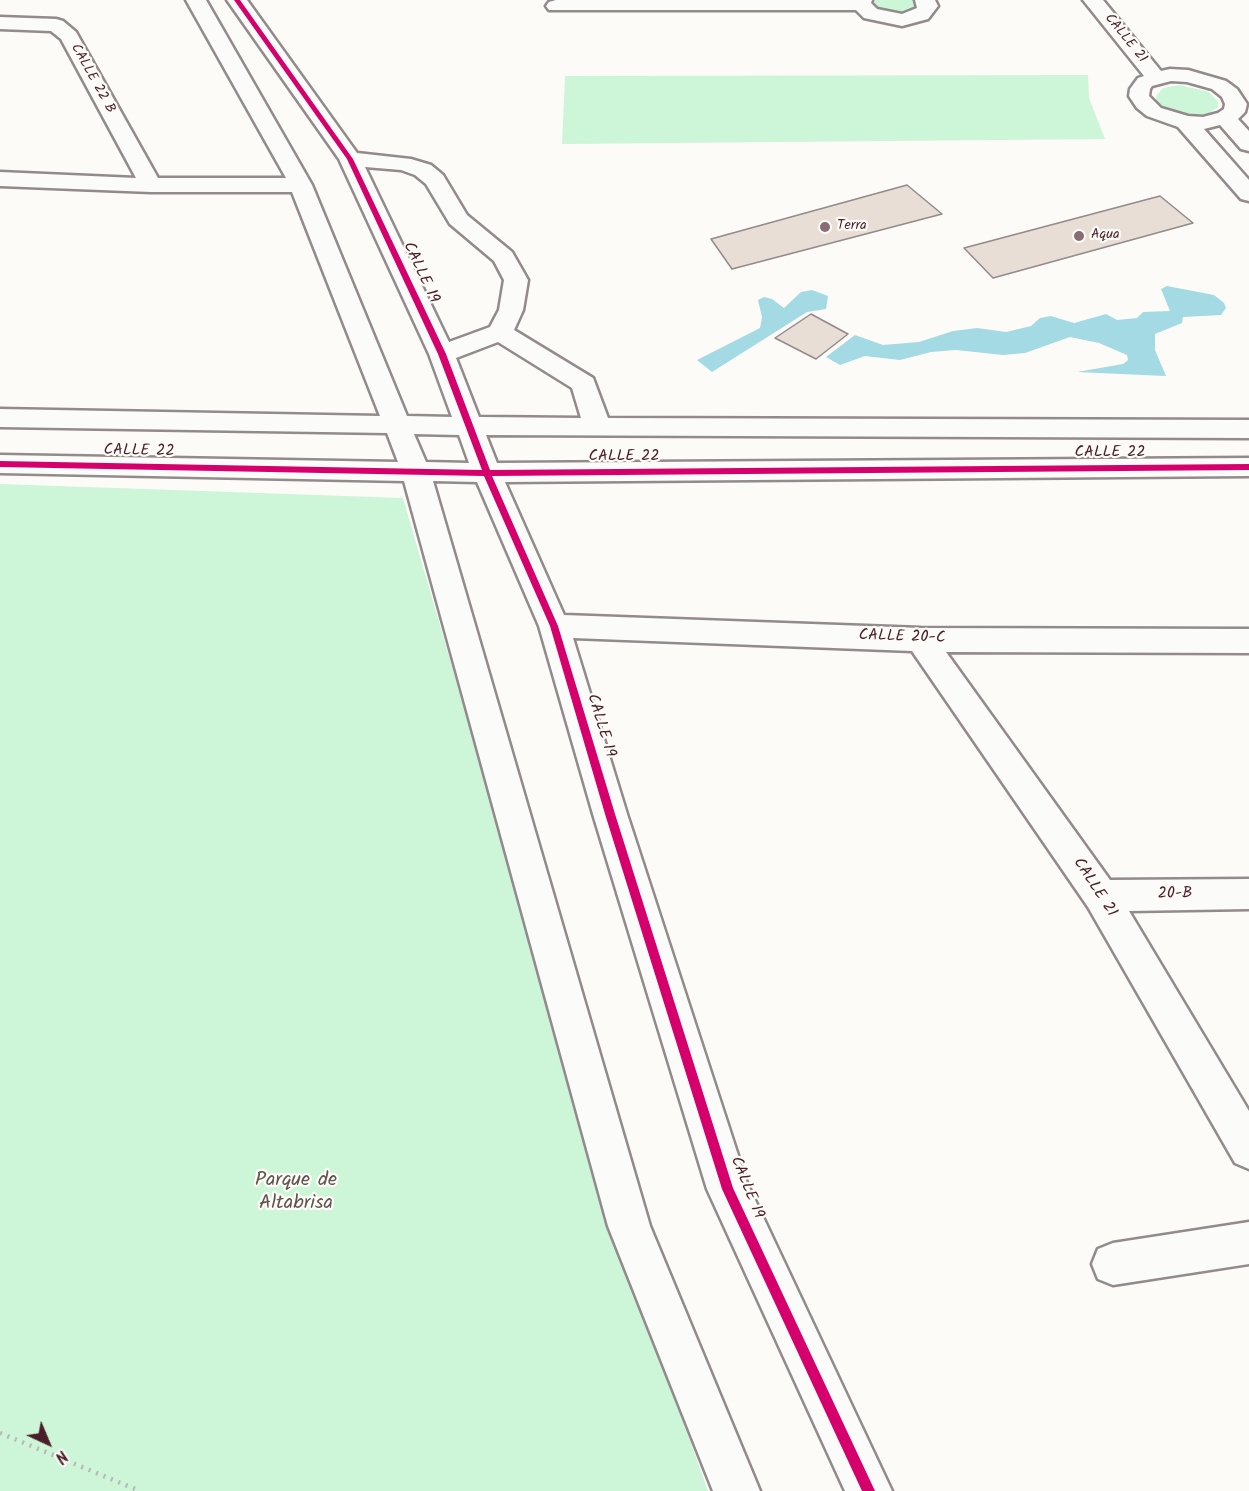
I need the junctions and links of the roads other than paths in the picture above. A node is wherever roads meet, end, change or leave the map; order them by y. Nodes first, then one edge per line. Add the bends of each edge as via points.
1 (196, 0) edge
2 (237, 0) edge
3 (925, 0) edge
4 (1094, 0) edge
5 (557, 2) edge
6 (861, 2) edge
7 (0, 23) edge
8 (1156, 78) junction
9 (1241, 96) edge
10 (1225, 118) junction
11 (1186, 122) junction
12 (1249, 144) edge
13 (350, 159) junction
14 (0, 179) edge
15 (151, 185) junction
16 (301, 185) junction
17 (1249, 194) edge
18 (500, 332) junction
19 (442, 354) junction
20 (0, 418) edge
21 (399, 425) junction
22 (468, 426) junction
23 (598, 427) junction
24 (1249, 429) edge
25 (0, 464) edge
26 (1249, 467) edge
27 (416, 472) junction
28 (487, 473) junction
29 (554, 626) junction
30 (921, 640) junction
31 (1249, 641) edge
32 (1249, 894) edge
33 (1101, 896) junction
34 (1249, 1149) edge
35 (1249, 1243) edge
36 (1113, 1264) dead end
37 (737, 1491) edge
38 (869, 1491) edge

1 - 16 street
2 - 13 street, CALLE 19
3 - 6 street via 926,11 902,20 871,14
4 - 8 street, CALLE 21
5 - 6 street
7 - 15 street, CALLE 22 B via 56,25 69,36
8 - 9 street via 1205,79
8 - 11 street via 1140,89 1144,104 1161,115
9 - 10 street via 1234,112
10 - 11 street
10 - 12 street
11 - 17 street
13 - 18 street via 423,170 435,180 458,219 504,257 516,280 511,310
13 - 19 street, CALLE 19
14 - 15 street
15 - 16 street
16 - 21 street
18 - 19 street
18 - 23 street via 584,384
19 - 22 street, CALLE 19
20 - 21 street, CALLE 22
21 - 22 street, CALLE 22
21 - 27 street
22 - 23 street, CALLE 22
22 - 28 street, CALLE 19
23 - 24 street, CALLE 22
25 - 27 street, CALLE 22
26 - 28 street, CALLE 22
27 - 28 street, CALLE 22
27 - 37 street via 629,1226
28 - 29 street, CALLE 19
29 - 30 street, CALLE 20-C
29 - 38 street, CALLE 19 via 728,1189
30 - 31 street, CALLE 20-C
30 - 33 street, CALLE 21
32 - 33 street, 20-B
33 - 34 street, CALLE 21
35 - 36 street

